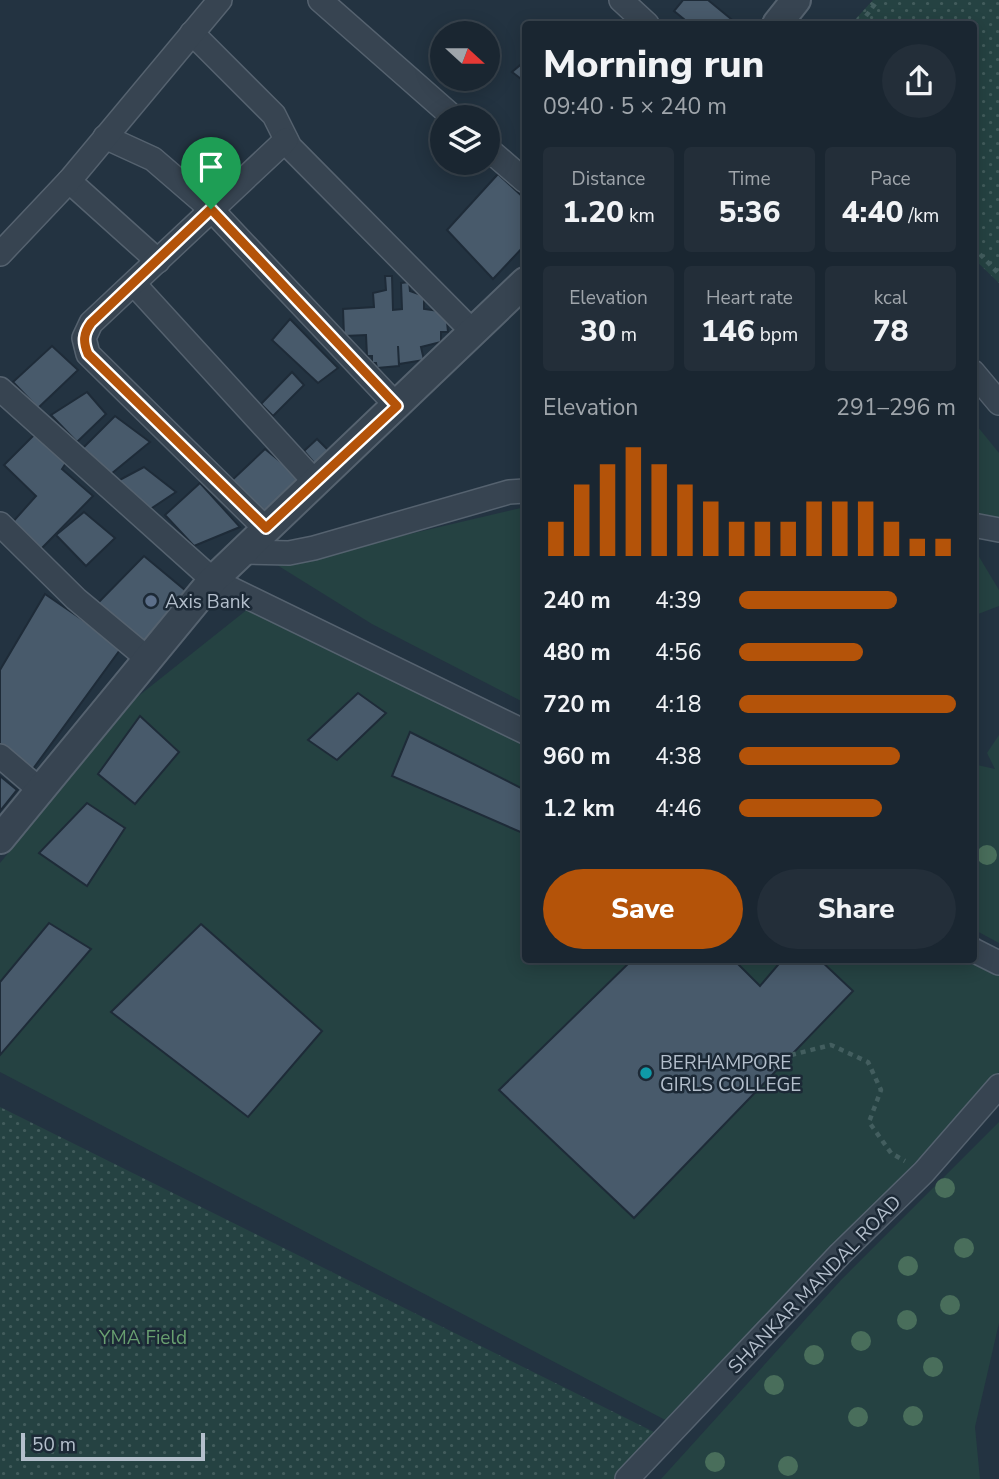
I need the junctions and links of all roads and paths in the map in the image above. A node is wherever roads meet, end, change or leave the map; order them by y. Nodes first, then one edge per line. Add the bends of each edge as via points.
1 (220, 0) edge
2 (320, 0) edge
3 (621, 0) edge
4 (796, 0) edge
5 (878, 0) edge
6 (644, 21) edge
7 (779, 21) edge
8 (862, 21) edge
9 (192, 33) junction
10 (439, 105) edge
11 (105, 137) junction
12 (286, 140) junction
13 (500, 159) edge
14 (522, 178) edge
15 (69, 181) junction
16 (211, 209) junction
17 (977, 251) edge
18 (0, 254) edge
19 (158, 261) junction
20 (999, 274) edge
21 (134, 284) junction
22 (522, 285) edge
23 (473, 332) junction
24 (977, 377) edge
25 (0, 389) edge
26 (999, 403) edge
27 (397, 406) junction
28 (315, 482) junction
29 (522, 491) edge
30 (0, 524) edge
31 (977, 527) edge
32 (266, 528) junction
33 (999, 530) edge
34 (242, 552) junction
35 (213, 580) junction
36 (148, 659) junction
37 (522, 731) edge
38 (0, 756) edge
39 (40, 790) junction
40 (0, 839) edge
41 (977, 952) edge
42 (999, 963) edge
43 (791, 1055) dead end
44 (999, 1086) edge
45 (924, 1172) junction
46 (627, 1479) edge

1 - 9 street
2 - 10 street
3 - 6 street
4 - 7 street
5 - 8 path
9 - 11 street
9 - 12 street via 274,115
11 - 15 street
11 - 16 street via 153,159
12 - 16 street
12 - 23 street
13 - 14 street
15 - 18 street
15 - 19 street
16 - 19 street
16 - 27 street
17 - 20 path
19 - 21 street
21 - 28 street
21 - 32 street via 86,330 88,354
22 - 23 street
23 - 27 street
24 - 26 street
25 - 35 street
27 - 28 street
28 - 32 street
29 - 34 street via 289,553
30 - 36 street via 76,599
31 - 33 street
32 - 34 street
34 - 35 street
35 - 36 street
35 - 37 street
36 - 39 street
38 - 39 street
39 - 40 street
41 - 42 street
43 - 45 path via 831,1045 868,1062 881,1090 869,1122 891,1153
44 - 45 street, SHANKAR MANDAL ROAD
45 - 46 street, SHANKAR MANDAL ROAD

